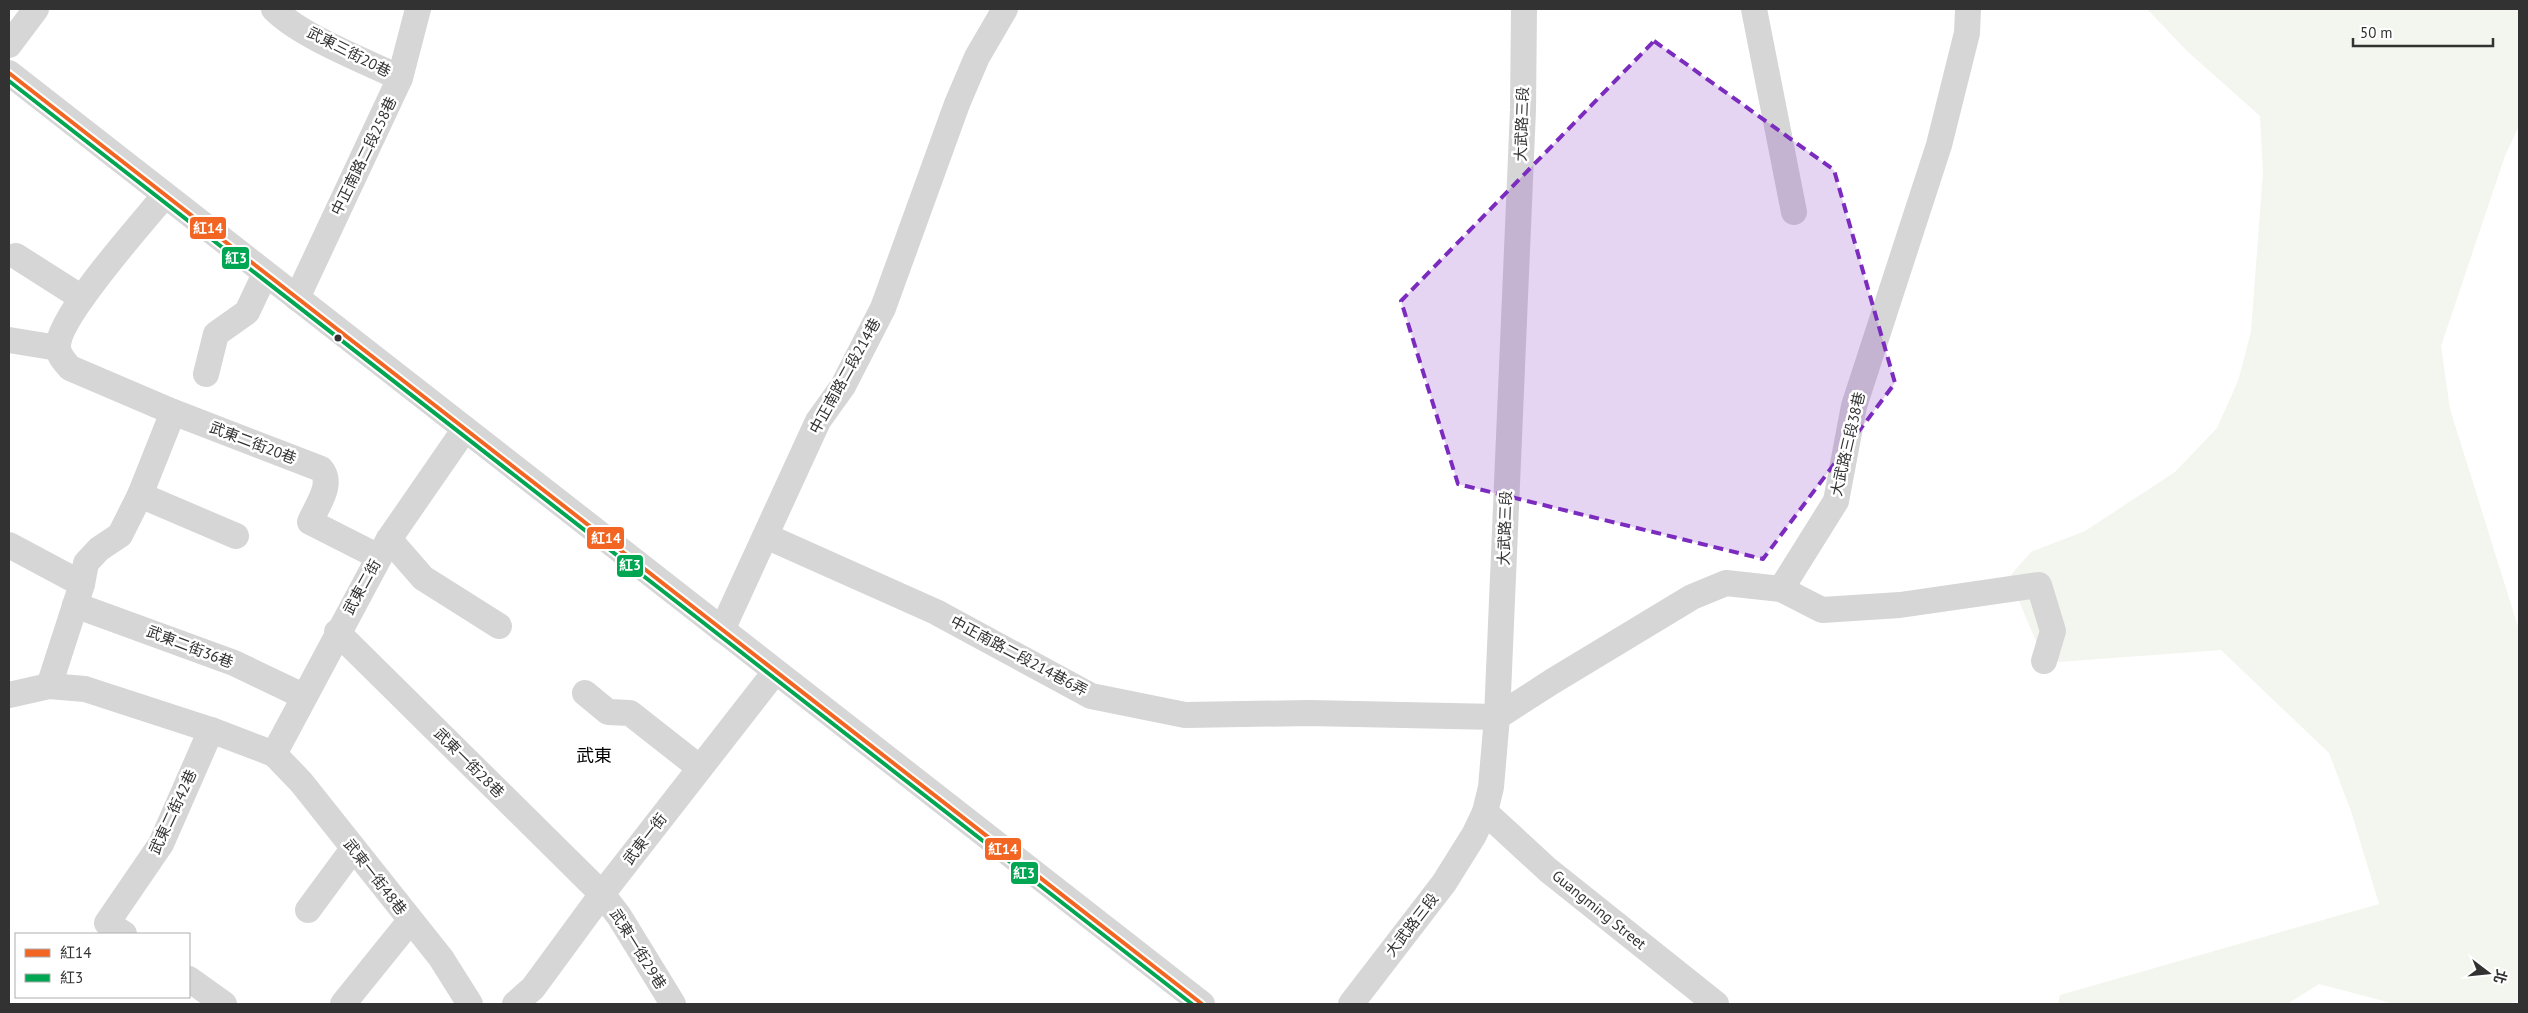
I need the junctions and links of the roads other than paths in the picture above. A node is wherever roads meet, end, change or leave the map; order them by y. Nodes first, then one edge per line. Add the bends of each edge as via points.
1 (36, 9) edge
2 (274, 9) edge
3 (418, 9) edge
4 (1005, 9) edge
5 (1524, 9) edge
6 (1754, 9) edge
7 (1968, 9) edge
8 (9, 45) edge
9 (9, 73) edge
10 (400, 78) junction
11 (165, 195) junction
12 (1794, 212) dead end
13 (16, 256) dead end
14 (265, 274) junction
15 (82, 298) junction
16 (297, 298) junction
17 (9, 340) edge
18 (61, 354) junction
19 (206, 374) dead end
20 (173, 412) junction
21 (465, 429) junction
22 (140, 495) junction
23 (236, 536) dead end
24 (766, 536) junction
25 (9, 545) edge
26 (384, 548) junction
27 (1781, 589) junction
28 (78, 594) junction
29 (499, 626) dead end
30 (722, 630) junction
31 (337, 632) junction
32 (2044, 662) dead end
33 (775, 672) junction
34 (49, 686) junction
35 (585, 693) dead end
36 (9, 695) edge
37 (303, 696) junction
38 (1497, 717) junction
39 (211, 730) junction
40 (274, 754) junction
41 (700, 768) junction
42 (1485, 812) junction
43 (353, 848) junction
44 (602, 894) junction
45 (308, 910) dead end
46 (410, 921) junction
47 (122, 933) edge
48 (190, 980) edge
49 (224, 1004) edge
50 (343, 1004) edge
51 (470, 1004) edge
52 (515, 1004) edge
53 (673, 1004) edge
54 (1202, 1004) edge
55 (1351, 1004) edge
56 (1716, 1004) edge

1 - 8 street
2 - 10 street, 武東三街20巷 via 320,39
3 - 10 street, 中正南路二段258巷
4 - 24 street, 中正南路二段214巷 via 977,57 957,104 883,308 843,386 818,421
5 - 38 street, 大武路三段 via 1522,130
6 - 12 street
7 - 27 street, 大武路三段38巷 via 1967,33 1939,145 1854,406 1836,501
9 - 11 street
10 - 16 street, 中正南路二段258巷
11 - 14 street
11 - 15 street
13 - 15 street
14 - 16 street
14 - 19 street via 246,312 216,334
15 - 18 street via 61,336
16 - 21 street
17 - 18 street
18 - 20 street, 武東二街20巷 via 70,368
20 - 22 street
20 - 26 street, 武東二街20巷 via 321,469 327,483 310,522
21 - 26 street, 武東二街
21 - 30 street
22 - 23 street
22 - 28 street via 120,535 86,562
24 - 30 street, 中正南路二段214巷
24 - 38 street, 中正南路二段214巷6弄 via 936,612 1091,696 1185,715 1308,713
25 - 28 street, 武東二街36巷
26 - 29 street via 423,578
26 - 31 street, 武東二街
27 - 32 street via 1822,610 1900,604 2039,585 2054,631
27 - 38 street via 1726,583 1692,597
28 - 34 street
28 - 37 street, 武東二街36巷
30 - 33 street
31 - 37 street, 武東二街
31 - 44 street, 武東一街28巷
33 - 41 street, 武東一街
33 - 54 street
34 - 36 street
34 - 39 street via 85,689
35 - 41 street via 608,712 630,713
37 - 40 street, 武東二街
38 - 42 street, 大武路三段 via 1491,787
39 - 40 street
39 - 47 street, 武東二街42巷 via 161,844 107,923
40 - 43 street, 武東一街48巷 via 301,782
41 - 44 street, 武東一街
42 - 55 street, 大武路三段 via 1459,861
42 - 56 street, Guangming Street via 1548,870
43 - 45 street
43 - 46 street, 武東一街48巷
44 - 52 street, 武東一街 via 533,988
44 - 53 street, 武東一街29巷
46 - 50 street
46 - 51 street, 武東一街48巷 via 441,958
48 - 49 street

